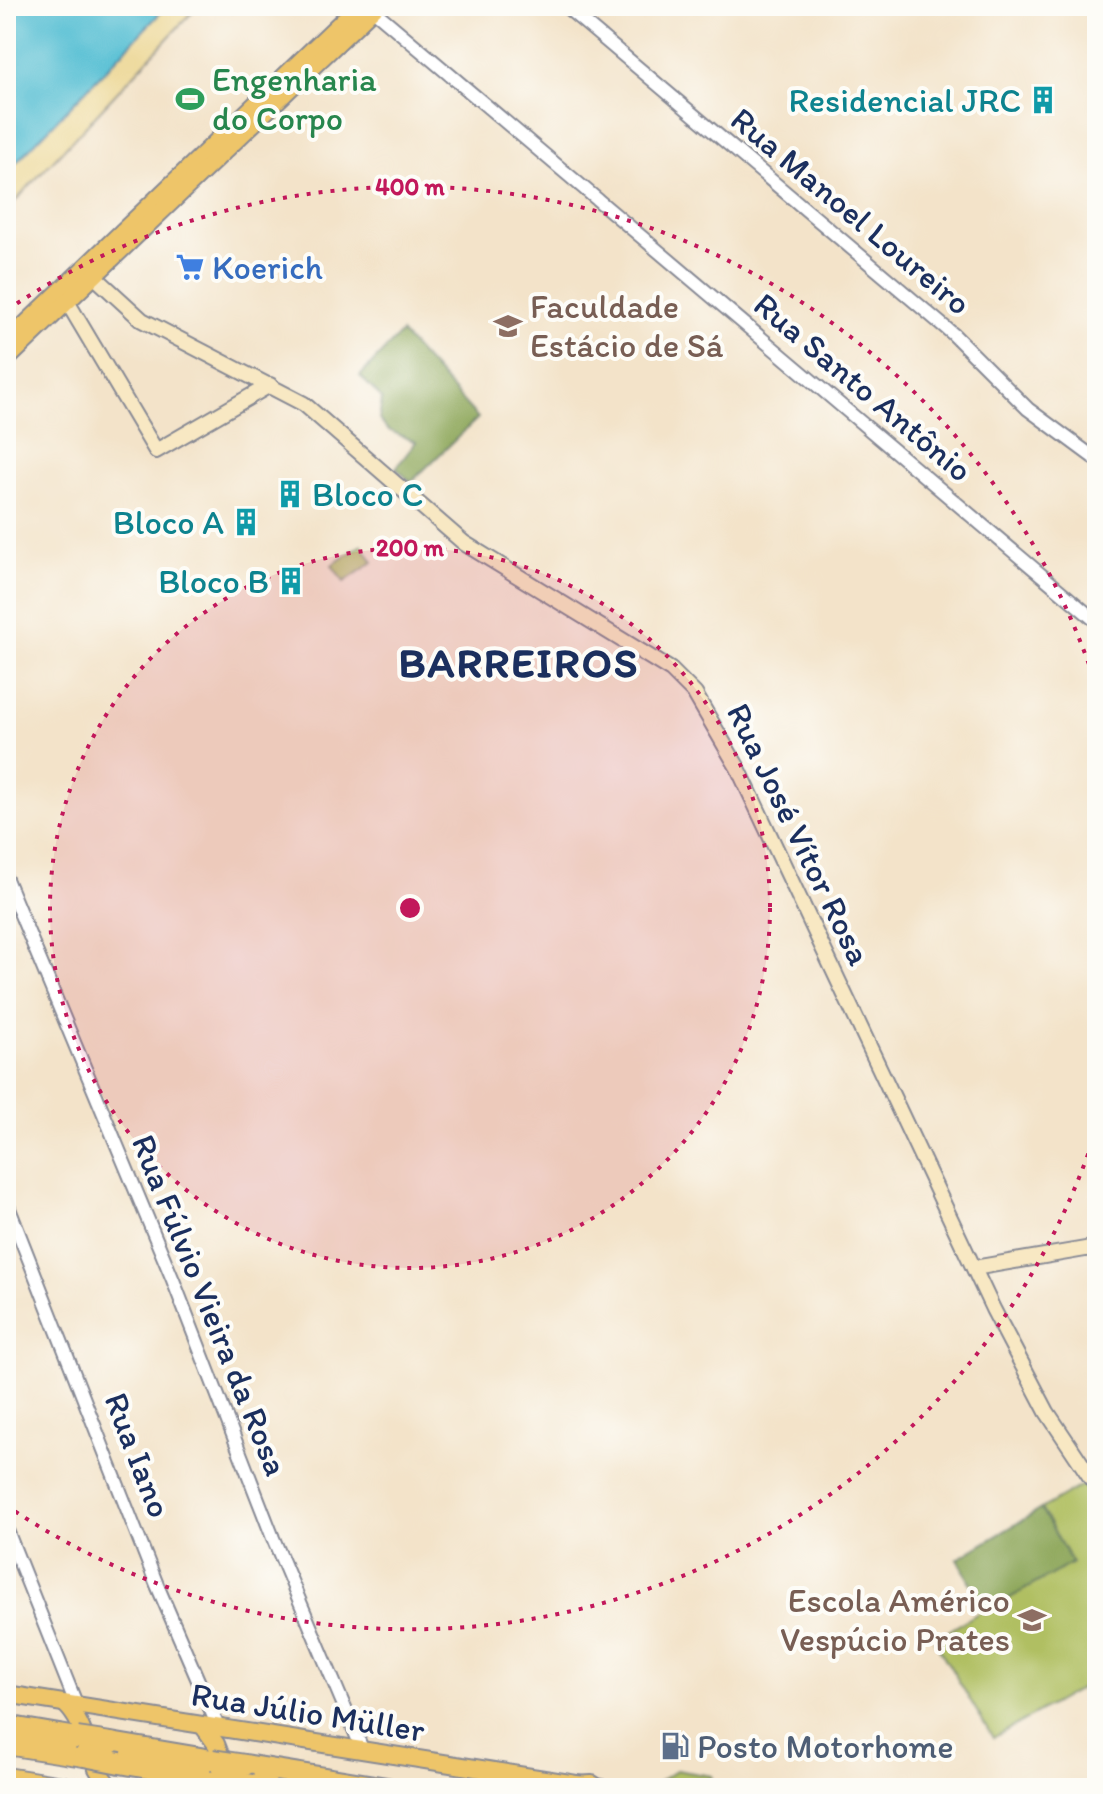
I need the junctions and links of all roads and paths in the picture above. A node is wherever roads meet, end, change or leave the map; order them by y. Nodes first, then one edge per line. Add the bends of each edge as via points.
1 (565, 6) edge
2 (368, 7) edge
3 (94, 276) junction
4 (64, 296) junction
5 (6, 343) edge
6 (6, 360) edge
7 (270, 385) junction
8 (1097, 460) edge
9 (1097, 622) edge
10 (6, 879) edge
11 (6, 1201) edge
12 (1097, 1247) edge
13 (974, 1268) junction
14 (1097, 1487) edge
15 (6, 1528) edge
16 (6, 1694) edge
17 (78, 1706) junction
18 (6, 1726) edge
19 (218, 1728) junction
20 (6, 1744) edge
21 (85, 1747) junction
22 (363, 1751) junction
23 (234, 1775) edge
24 (6, 1776) edge
25 (597, 1787) edge
26 (83, 1788) edge
27 (112, 1788) edge
28 (387, 1788) edge
29 (557, 1788) edge

1 - 8 street, Rua Manoel Loureiro via 953,334 1028,409
2 - 3 main road
2 - 4 main road
2 - 9 street, Rua Santo Antônio
3 - 4 main road
3 - 7 main road, Rua José Vítor Rosa via 142,320
4 - 5 main road
4 - 6 main road
4 - 7 main road via 156,451
7 - 13 main road, Rua José Vítor Rosa via 319,415 464,543 620,636 671,670 695,694 738,768
10 - 22 street, Rua Fúlvio Vieira da Rosa
11 - 19 street, Rua Iano
12 - 13 main road
13 - 14 main road, Rua José Vítor Rosa via 1043,1404
15 - 17 street
16 - 17 main road, Rua Júlio Müller
17 - 19 main road, Rua Júlio Müller
17 - 21 main road
18 - 21 highway
19 - 22 main road, Rua Júlio Müller
19 - 23 main road, Rua Iano
19 - 23 main road
20 - 21 highway
21 - 23 highway, bridge
21 - 26 main road via 95,1776
21 - 27 main road
22 - 25 main road, Rua Júlio Müller
23 - 28 highway, bridge via 245,1765
24 - 26 main road
25 - 29 highway

